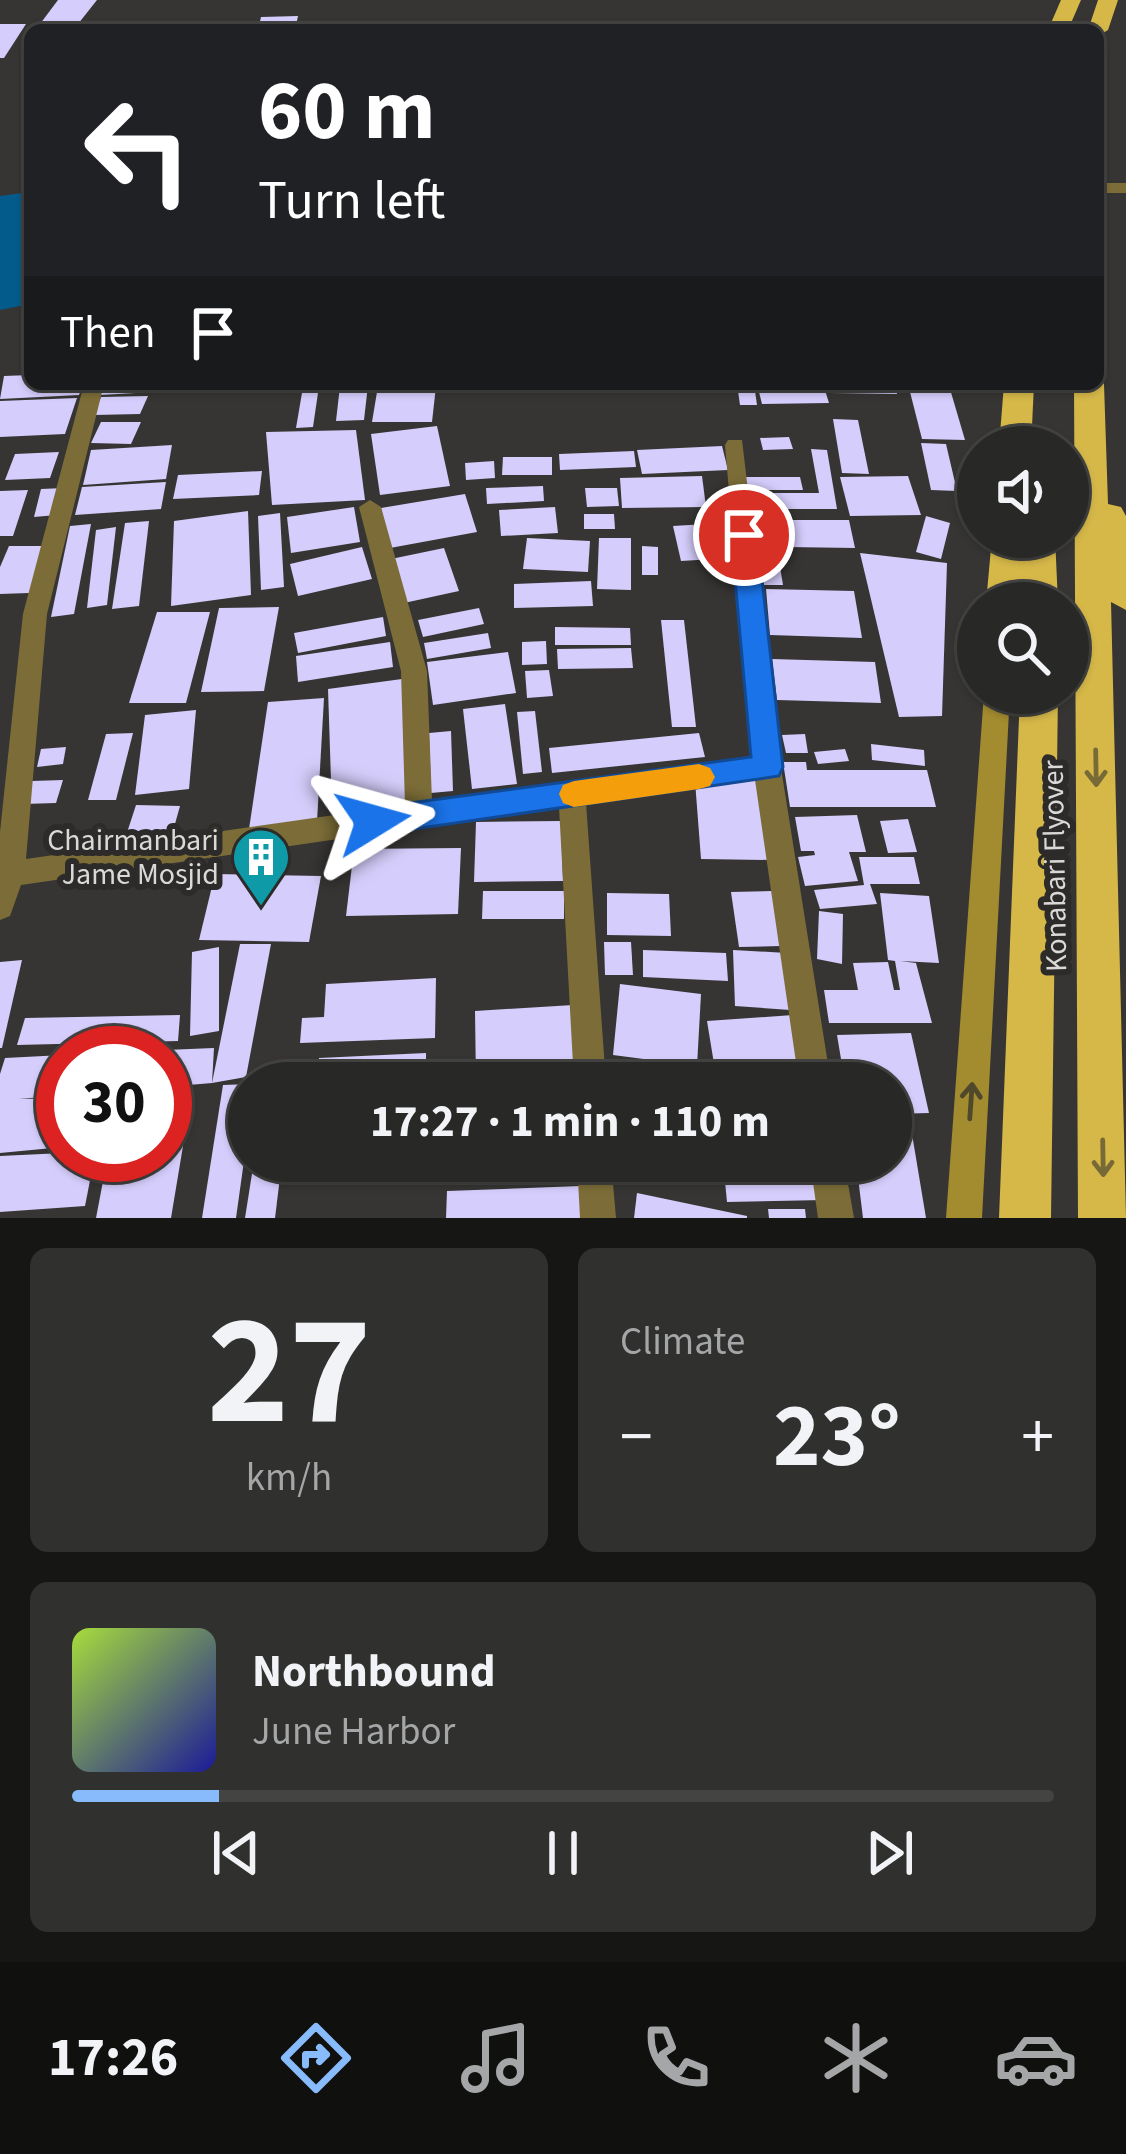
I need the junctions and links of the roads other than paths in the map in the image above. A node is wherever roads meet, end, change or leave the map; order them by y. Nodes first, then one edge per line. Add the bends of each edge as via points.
1 (92, 390) edge
2 (1089, 390) edge
3 (1093, 441) junction
4 (370, 507) dead end
5 (1126, 598) edge
6 (996, 714) edge
7 (1038, 714) edge
8 (768, 767) junction
9 (572, 794) junction
10 (418, 815) junction
11 (5, 874) edge
12 (0, 907) edge
13 (589, 1062) edge
14 (812, 1062) edge
15 (595, 1182) edge
16 (830, 1182) edge
17 (598, 1218) edge
18 (836, 1218) edge
19 (964, 1218) edge
20 (1025, 1218) edge
21 (1104, 1218) edge

1 - 11 street via 35,614
2 - 3 highway
3 - 5 highway
3 -> 21 highway, Konabari Flyover
4 - 10 street via 414,671
19 -> 6 main road
7 - 20 highway, Konabari Flyover
8 - 8 street via 766,760 735,445
8 - 9 street
8 - 14 street
9 - 10 street
9 - 13 street
10 - 11 street
11 - 12 street
15 - 17 street
16 - 18 street

